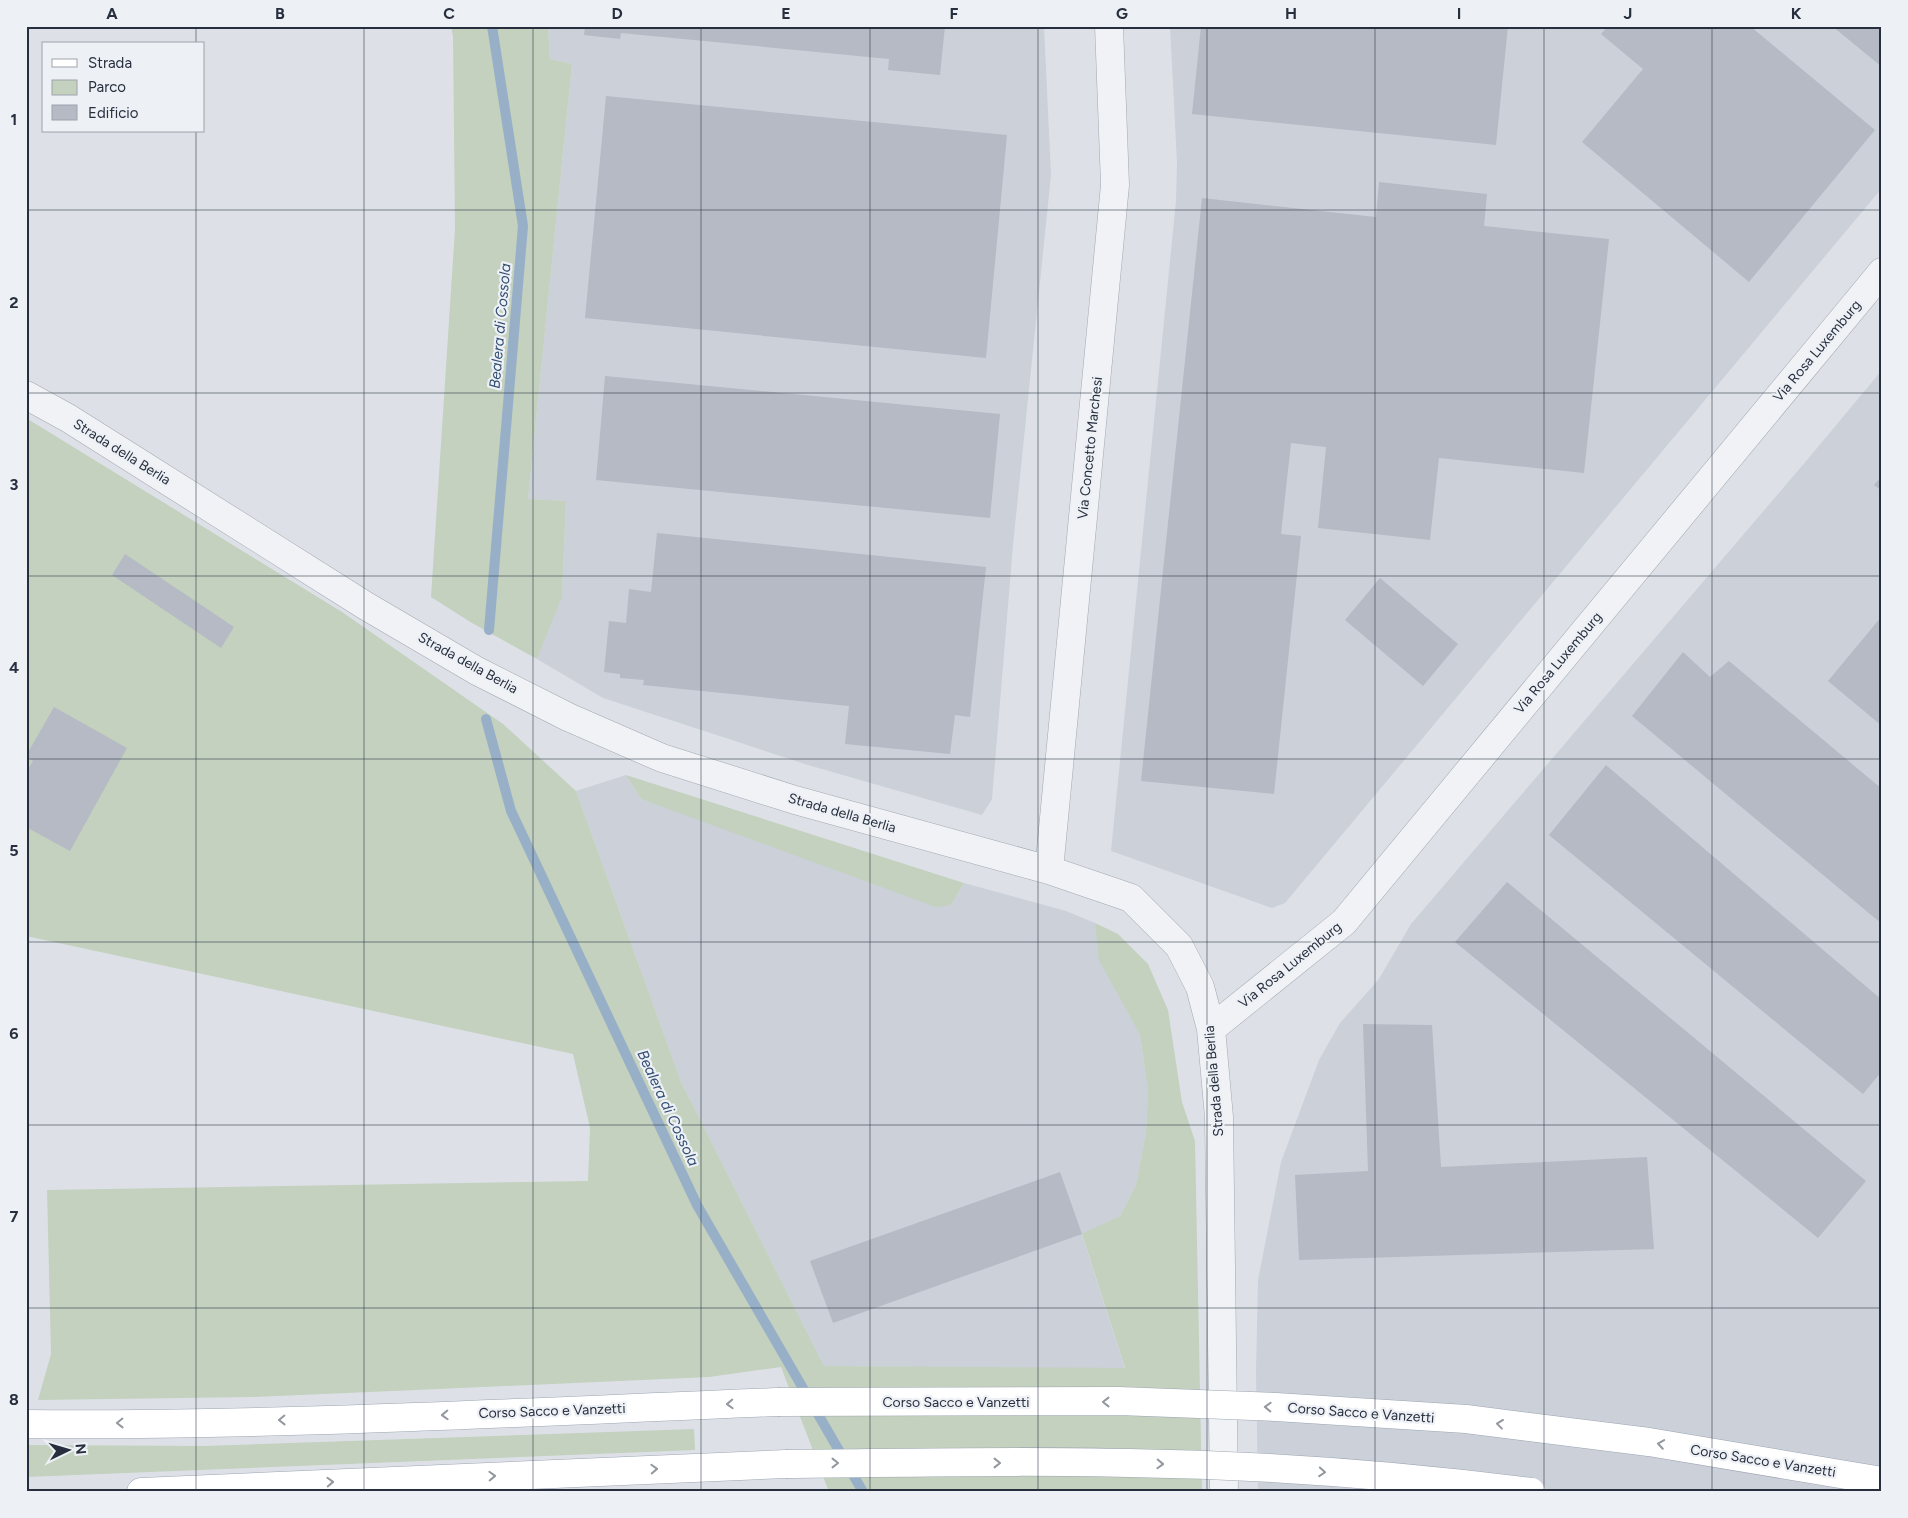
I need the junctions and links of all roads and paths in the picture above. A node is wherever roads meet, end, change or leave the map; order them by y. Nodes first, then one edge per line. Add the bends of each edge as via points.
1 (1109, 26) edge
2 (1882, 272) edge
3 (26, 395) edge
4 (1049, 870) junction
5 (1211, 1029) junction
6 (26, 1424) edge
7 (1882, 1481) edge
8 (141, 1492) edge
9 (1224, 1492) edge
10 (1531, 1492) edge

1 - 4 street, Via Concetto Marchesi via 1116,185
2 - 5 street, Via Rosa Luxemburg via 1344,922
3 - 4 street, Strada della Berlia via 68,418 366,606 477,671 568,717 662,758 794,800
4 - 5 street, Strada della Berlia via 1131,898 1179,946 1200,987
5 - 9 street, Strada della Berlia via 1219,1118
7 -> 6 main road, Corso Sacco e Vanzetti, bridge via 1649,1442 1466,1420 1276,1407 1119,1402 778,1402 384,1418
8 -> 10 main road, bridge via 786,1464 1129,1463 1280,1469 1462,1483

